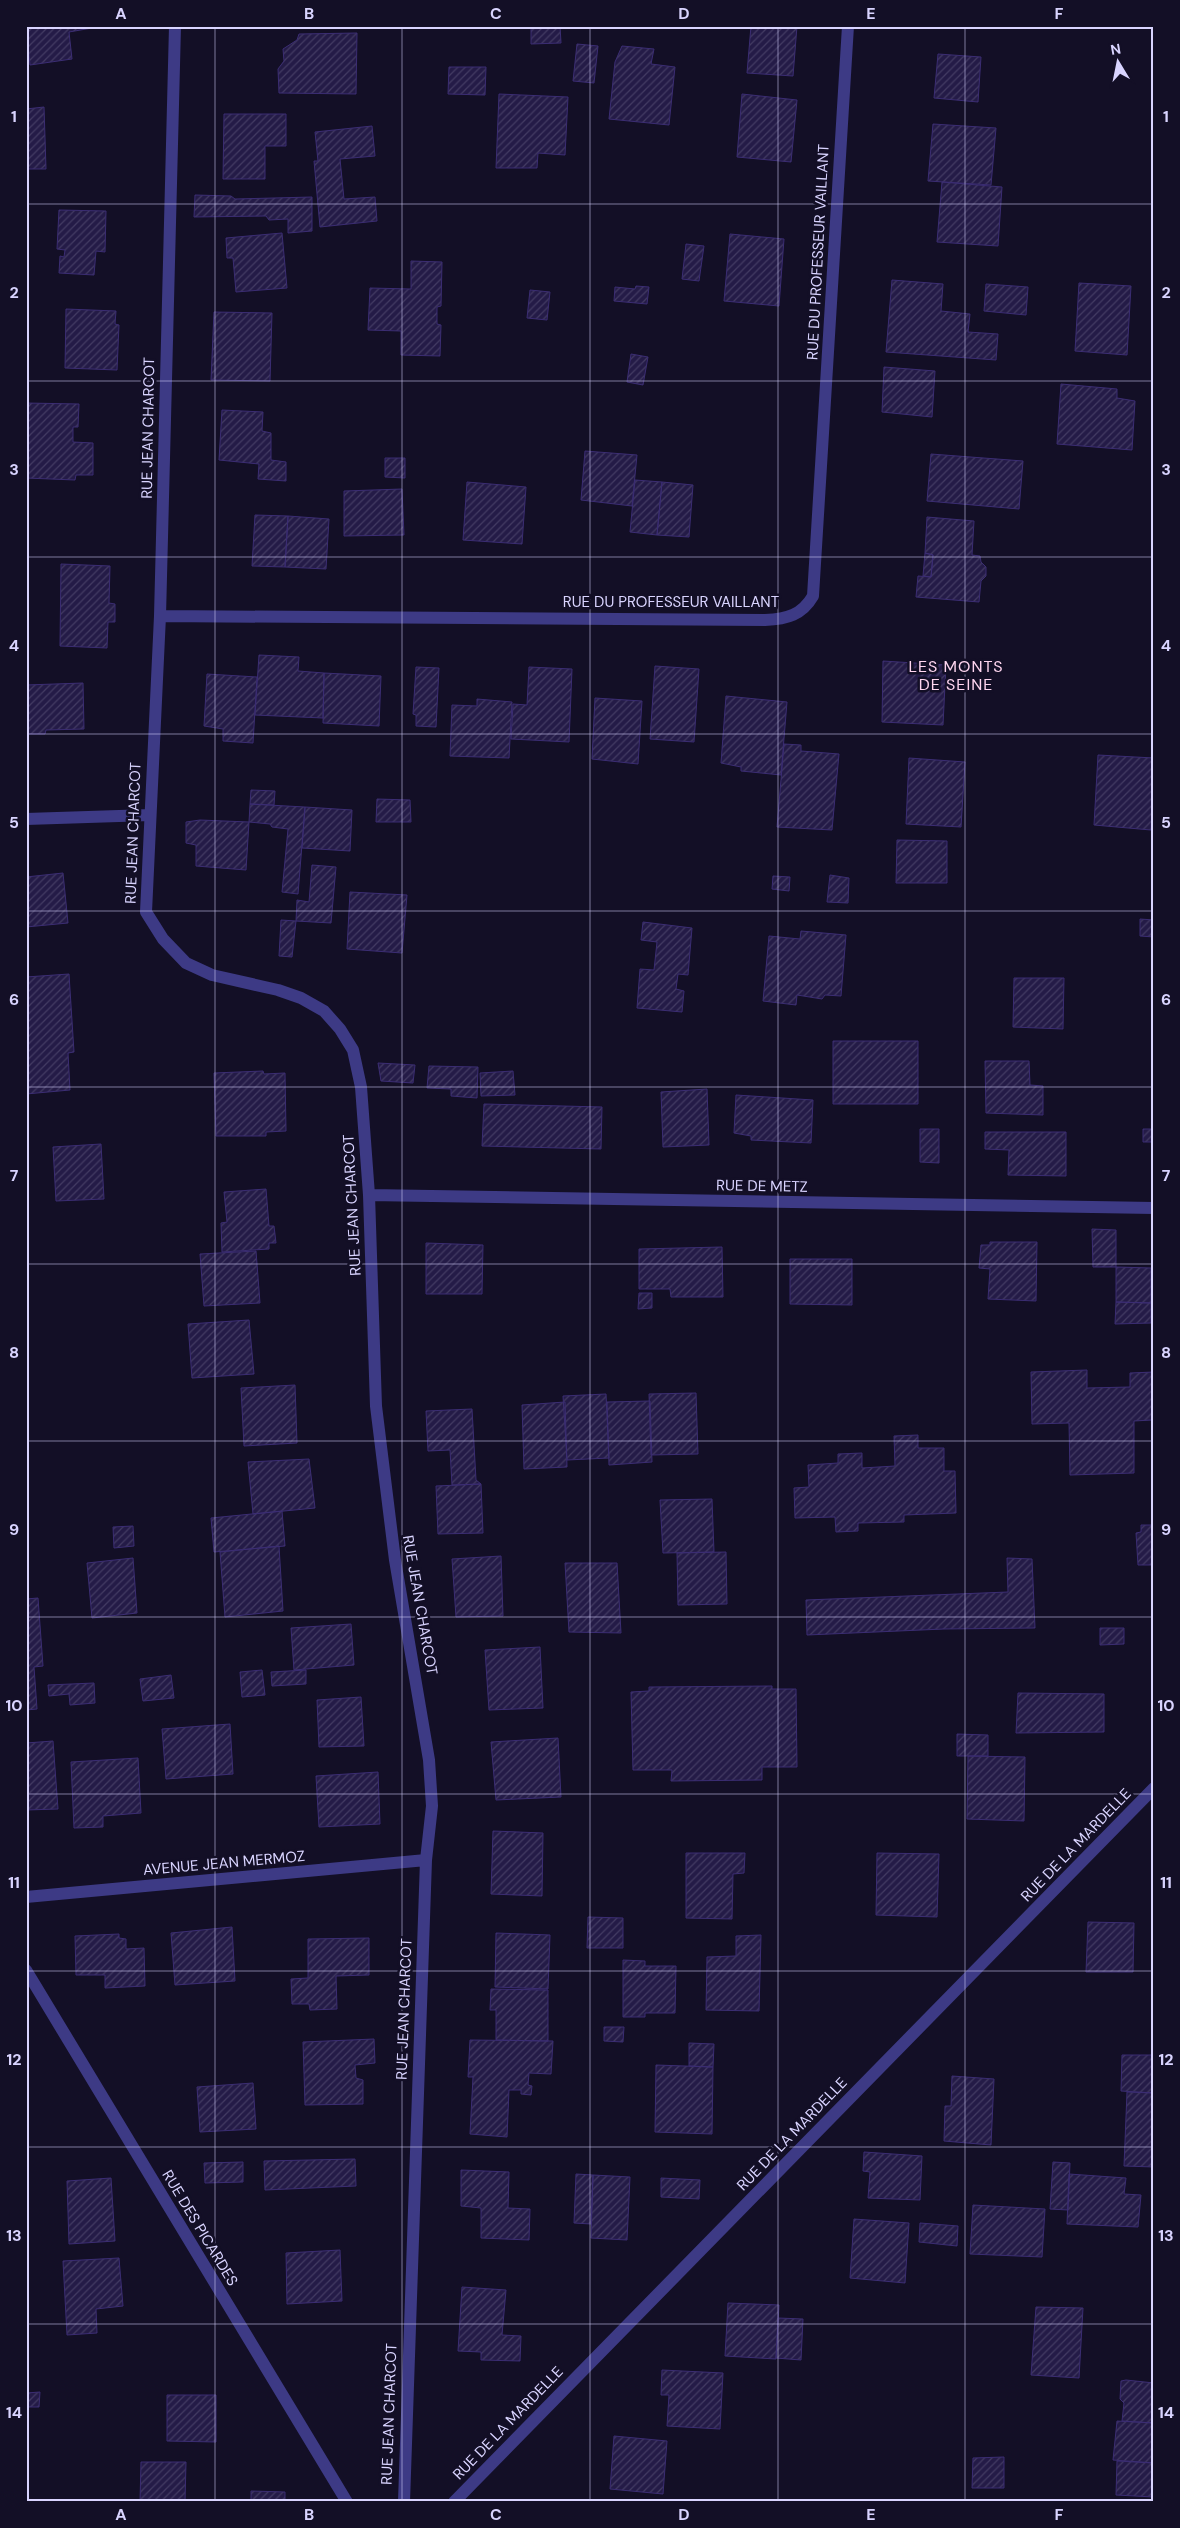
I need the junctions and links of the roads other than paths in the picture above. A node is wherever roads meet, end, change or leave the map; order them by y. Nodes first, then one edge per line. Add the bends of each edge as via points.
1 (174, 26) edge
2 (848, 26) edge
3 (160, 616) junction
4 (150, 816) junction
5 (26, 819) edge
6 (369, 1195) junction
7 (1154, 1208) edge
8 (1154, 1788) edge
9 (426, 1860) junction
10 (26, 1897) edge
11 (26, 1970) edge
12 (347, 2502) edge
13 (404, 2502) edge
14 (454, 2502) edge

1 - 3 street, RUE JEAN CHARCOT
2 - 3 street, RUE DU PROFESSEUR VAILLANT via 813,596 807,607 796,615 765,620
3 - 4 street, RUE JEAN CHARCOT
4 - 5 street
4 - 6 street, RUE JEAN CHARCOT via 146,912 163,939 186,963 212,975 278,990 324,1011 353,1050 361,1087
6 - 7 street, RUE DE METZ
6 - 9 street, RUE JEAN CHARCOT via 376,1406 395,1560 429,1760 432,1806
8 - 14 street, RUE DE LA MARDELLE
9 - 10 street, AVENUE JEAN MERMOZ
9 - 13 street, RUE JEAN CHARCOT
11 - 12 street, RUE DES PICARDES

